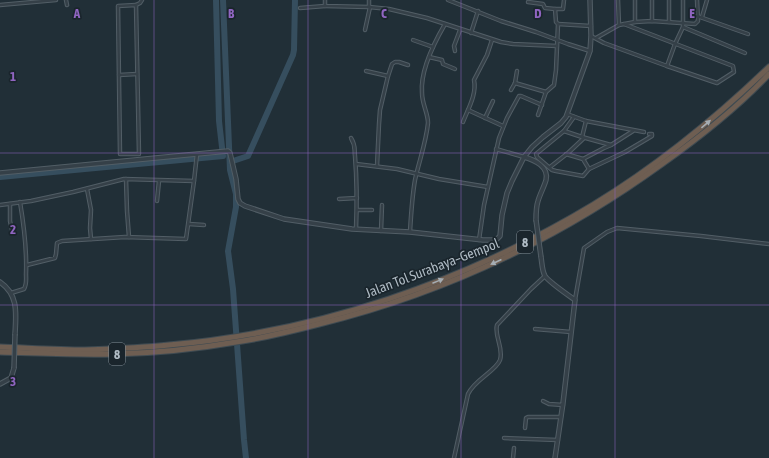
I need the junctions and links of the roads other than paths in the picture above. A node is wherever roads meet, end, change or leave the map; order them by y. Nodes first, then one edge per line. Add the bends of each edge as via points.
1 (56, 0) edge
2 (66, 0) edge
3 (142, 0) edge
4 (325, 0) edge
5 (370, 0) edge
6 (448, 0) edge
7 (564, 0) edge
8 (590, 0) edge
9 (618, 0) edge
10 (635, 0) edge
11 (652, 0) edge
12 (669, 0) edge
13 (683, 0) edge
14 (697, 0) edge
15 (707, 0) edge
16 (43, 1) edge
17 (528, 2) dead end
18 (0, 5) edge
19 (67, 5) dead end
20 (136, 5) junction
21 (325, 6) junction
22 (44, 7) dead end
23 (369, 7) junction
24 (300, 8) dead end
25 (555, 9) junction
26 (478, 11) junction
27 (697, 16) junction
28 (702, 17) junction
29 (652, 21) junction
30 (635, 22) junction
31 (669, 22) junction
32 (445, 24) junction
33 (558, 24) junction
34 (624, 24) junction
35 (619, 25) junction
36 (683, 25) junction
37 (591, 26) junction
38 (366, 30) dead end
39 (460, 30) junction
40 (471, 33) junction
41 (748, 34) dead end
42 (591, 36) junction
43 (596, 38) junction
44 (413, 40) dead end
45 (492, 40) junction
46 (558, 40) junction
47 (675, 44) junction
48 (558, 46) junction
49 (433, 47) junction
50 (455, 51) dead end
51 (590, 51) junction
52 (744, 53) dead end
53 (429, 57) junction
54 (408, 66) dead end
55 (667, 66) junction
56 (769, 67) edge
57 (454, 69) dead end
58 (366, 71) dead end
59 (517, 71) dead end
60 (137, 74) junction
61 (769, 74) edge
62 (119, 75) junction
63 (388, 76) junction
64 (515, 83) junction
65 (511, 90) dead end
66 (546, 92) junction
67 (493, 101) dead end
68 (542, 105) junction
69 (468, 110) junction
70 (538, 114) dead end
71 (567, 114) junction
72 (574, 116) junction
73 (485, 118) junction
74 (586, 121) junction
75 (462, 122) dead end
76 (503, 126) junction
77 (564, 131) junction
78 (634, 131) junction
79 (644, 132) dead end
80 (649, 134) dead end
81 (351, 138) dead end
82 (583, 138) junction
83 (611, 145) junction
84 (496, 149) junction
85 (566, 154) junction
86 (197, 155) junction
87 (524, 157) junction
88 (583, 159) junction
89 (356, 164) junction
90 (377, 166) junction
91 (550, 167) junction
92 (590, 169) junction
93 (0, 173) edge
94 (417, 174) junction
95 (126, 179) junction
96 (159, 180) junction
97 (194, 181) junction
98 (488, 187) junction
99 (87, 189) junction
100 (357, 198) junction
101 (339, 199) dead end
102 (157, 201) dead end
103 (20, 202) junction
104 (10, 204) junction
105 (0, 205) edge
106 (382, 205) dead end
107 (357, 210) junction
108 (372, 210) dead end
109 (189, 224) junction
110 (204, 225) dead end
111 (12, 230) dead end
112 (356, 230) junction
113 (381, 231) junction
114 (410, 232) junction
115 (129, 237) junction
116 (91, 239) junction
117 (479, 240) junction
118 (769, 244) edge
119 (27, 265) junction
120 (545, 276) junction
121 (0, 282) edge
122 (10, 293) junction
123 (575, 300) junction
124 (535, 329) dead end
125 (569, 332) junction
126 (236, 340) junction
127 (0, 347) edge
128 (0, 352) edge
129 (0, 384) edge
130 (544, 401) dead end
131 (561, 405) junction
132 (562, 417) junction
133 (525, 428) dead end
134 (504, 438) dead end
135 (556, 440) junction
136 (514, 448) dead end
137 (454, 458) edge
138 (513, 458) edge
139 (555, 458) edge

1 - 16 street
2 - 19 street
3 - 20 street
4 - 21 street
5 - 23 street
6 - 26 street
7 - 25 street via 564,8
8 - 37 street
9 - 35 street
10 - 30 street
11 - 29 street
12 - 31 street
13 - 36 street
14 - 27 street
15 - 28 street
16 - 18 street
16 - 22 street
17 - 25 street
20 - 60 street
20 - 62 street via 118,6
21 - 23 street
21 - 24 street
23 - 32 street via 405,12
23 - 38 street
25 - 33 street
26 - 40 street
26 - 46 street
27 - 28 street
27 - 36 street via 698,21 695,24
28 - 41 street
29 - 30 street
29 - 31 street
30 - 34 street
31 - 36 street
32 - 39 street
32 - 49 street
33 - 37 street
33 - 46 street
34 - 35 street
34 - 47 street
35 - 43 street
36 - 47 street
36 - 52 street
37 - 42 street
39 - 40 street
39 - 50 street via 454,46
40 - 45 street
42 - 43 street
42 - 51 street
43 - 55 street
44 - 49 street
45 - 48 street via 513,44
45 - 69 street via 474,80 476,85
46 - 48 street
46 - 51 street
47 - 55 street
47 - 55 street via 733,66 734,72 717,83
48 - 66 street via 554,85
49 - 53 street
51 - 71 street
53 - 57 street via 442,60 443,64
53 - 94 street via 421,91 428,123
54 - 63 street via 395,62
126 -> 56 highway, Jalan Tol Surabaya–Gempol / 8 via 401,296 479,264 552,228 634,179 724,109
58 - 63 street
59 - 64 street
60 - 62 street
60 - 62 street via 139,154 120,154
61 -> 126 highway, Jalan Tol Surabaya–Gempol / 8 via 711,128 632,186 555,233 519,251 436,288 385,306 301,329
63 - 90 street via 380,110
64 - 65 street
64 - 66 street
66 - 68 street
67 - 73 street
68 - 70 street
68 - 76 street via 519,96
69 - 73 street
69 - 75 street
71 - 72 street
71 - 87 street via 561,123
72 - 74 street
72 - 77 street
73 - 76 street
74 - 78 street
74 - 82 street
76 - 84 street
77 - 82 street
77 - 91 street via 536,154
78 - 79 street
78 - 83 street
80 - 92 street via 652,136
81 - 89 street via 355,145
82 - 83 street
82 - 85 street
83 - 88 street
84 - 87 street
84 - 98 street
85 - 88 street
85 - 91 street
86 - 93 street
86 - 97 street
86 - 112 street via 230,152 238,199 243,205 284,219
87 - 117 street via 507,193 499,237 495,240
87 - 120 street, bridge via 538,162 546,173 536,208
88 - 92 street
89 - 90 street
89 - 100 street
90 - 94 street
91 - 92 street via 556,171 582,176
94 - 98 street
94 - 114 street
95 - 96 street
95 - 99 street
95 - 115 street
96 - 97 street
96 - 102 street
97 - 109 street
98 - 117 street
99 - 103 street
99 - 116 street via 91,210
100 - 101 street
100 - 107 street
103 - 104 street
103 - 119 street
104 - 105 street
104 - 111 street
106 - 113 street
107 - 108 street
107 - 112 street
109 - 110 street
109 - 115 street via 186,239
112 - 113 street
113 - 114 street
114 - 117 street
115 - 116 street
116 - 119 street via 59,242 55,258
118 - 123 street via 617,228 585,246
119 - 122 street via 25,288
120 - 123 street
120 - 137 street via 497,325 500,360 473,385 468,394
121 - 122 street
122 - 129 street, bridge via 16,307 14,368 11,378
123 - 125 street
124 - 125 street
125 - 131 street
126 - 127 highway, Jalan Tol Surabaya–Gempol / 8 via 83,350
126 - 128 highway, Jalan Tol Surabaya–Gempol / 8 via 177,350 116,354
130 - 131 street
131 - 132 street
132 - 133 street via 528,417
132 - 135 street
134 - 135 street
135 - 139 street
136 - 138 street

